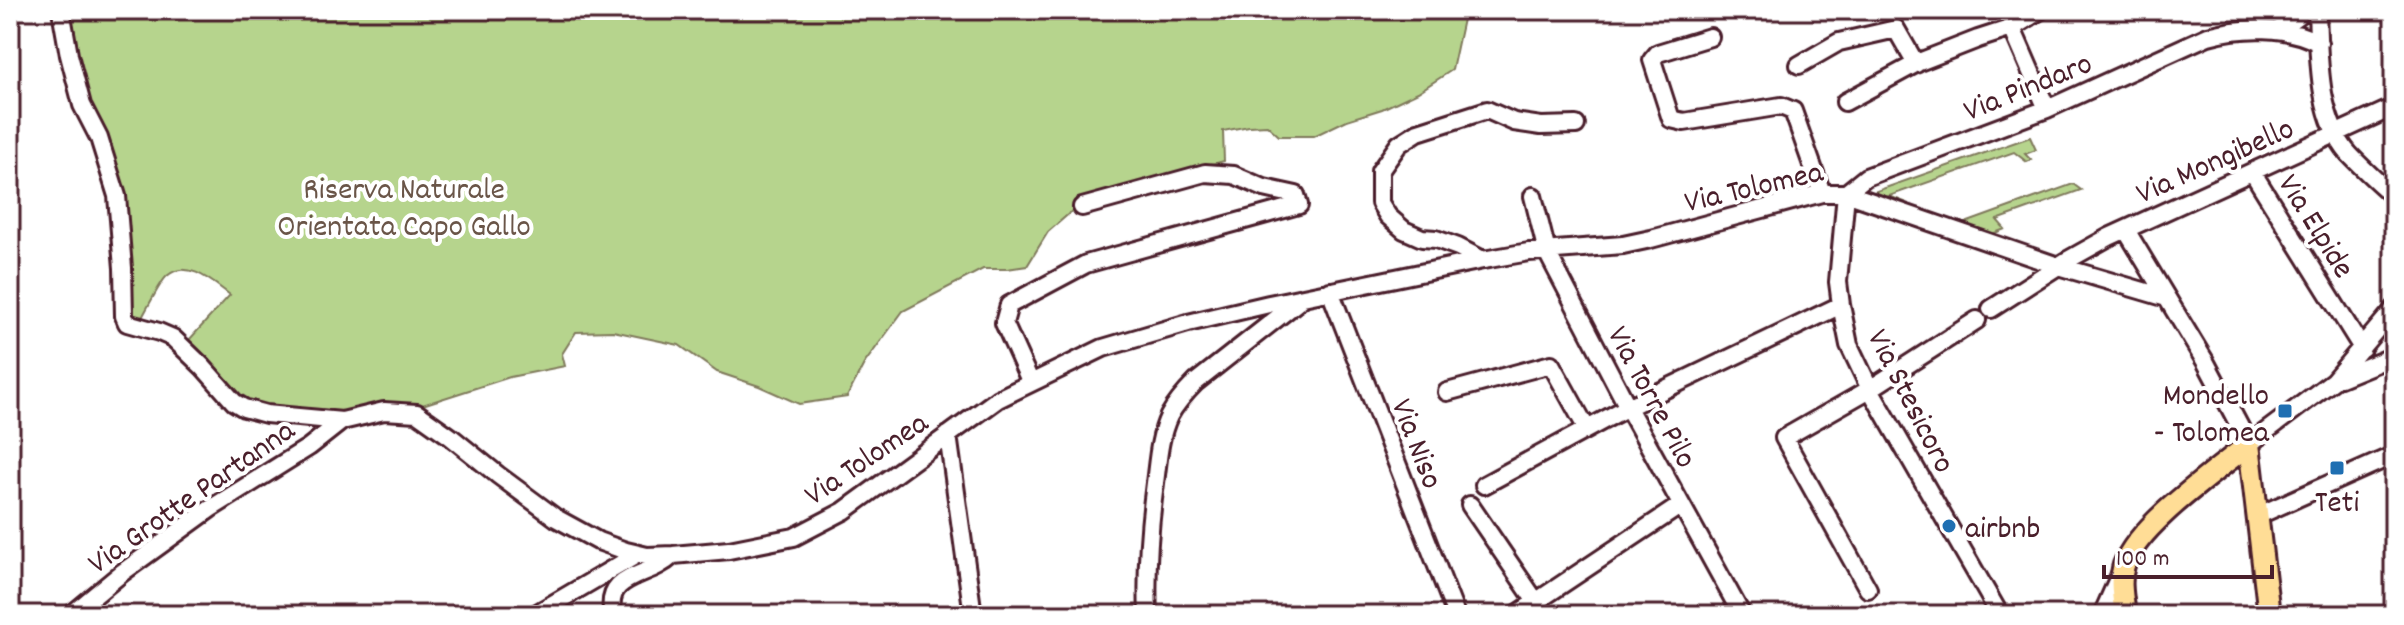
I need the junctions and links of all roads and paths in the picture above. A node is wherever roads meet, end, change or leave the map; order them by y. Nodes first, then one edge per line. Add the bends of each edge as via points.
1 (61, 10) edge
2 (2041, 10) edge
3 (2305, 10) edge
4 (2317, 10) edge
5 (2012, 28) junction
6 (2278, 30) junction
7 (1710, 37) dead end
8 (2319, 43) junction
9 (1916, 64) junction
10 (1799, 65) dead end
11 (1845, 102) dead end
12 (2394, 107) edge
13 (2047, 109) junction
14 (1576, 125) dead end
15 (2337, 134) junction
16 (2253, 173) junction
17 (1822, 193) junction
18 (1846, 193) junction
19 (1533, 196) dead end
20 (2394, 197) edge
21 (1082, 207) dead end
22 (2126, 230) junction
23 (1547, 252) junction
24 (1483, 260) junction
25 (2058, 266) junction
26 (1330, 291) junction
27 (1305, 296) junction
28 (2167, 298) junction
29 (1841, 305) junction
30 (2394, 309) edge
31 (2362, 348) junction
32 (2394, 356) edge
33 (2333, 381) junction
34 (1031, 383) junction
35 (1870, 389) junction
36 (1447, 392) dead end
37 (1628, 407) junction
38 (342, 421) junction
39 (1587, 429) junction
40 (948, 435) junction
41 (2249, 444) junction
42 (2394, 455) edge
43 (1484, 485) dead end
44 (1470, 505) dead end
45 (1681, 505) junction
46 (2257, 516) junction
47 (638, 554) junction
48 (673, 555) junction
49 (2124, 567) junction
50 (1868, 589) dead end
51 (1541, 608) edge
52 (71, 615) edge
53 (534, 615) edge
54 (613, 615) edge
55 (973, 615) edge
56 (1148, 615) edge
57 (1456, 615) edge
58 (1516, 615) edge
59 (1742, 615) edge
60 (2000, 615) edge
61 (2102, 615) edge
62 (2125, 615) edge
63 (2269, 615) edge

1 - 38 street via 82,105 99,138 117,196 127,323 173,338 244,408
2 - 5 street
3 - 6 street
4 - 8 street
5 - 9 street
5 - 13 street
6 - 8 street, Via Pindaro
6 - 13 street, Via Pindaro via 2208,36
7 - 17 street via 1658,53 1652,60 1671,119 1684,122 1781,106 1793,111
8 - 15 street via 2324,91
9 - 10 street via 1896,29 1839,42
9 - 11 street
12 - 15 street, Via Mongibello
13 - 18 street, Via Pindaro via 1866,177
14 - 24 street via 1514,122 1487,110 1418,132 1399,144 1380,171 1380,203 1404,230
15 - 16 street, Via Mongibello
15 - 20 street via 2348,153
16 - 22 street, Via Mongibello
16 - 31 street, Via Elpide
17 - 18 street, Via Tolomea
17 - 23 street, Via Tolomea via 1651,239
18 - 25 street, Via Tolomea
18 - 29 street, Via Stesicoro via 1839,257
19 - 23 street, Via Torre Pilo
21 - 34 street via 1205,173 1234,175 1296,195 1299,205 1086,264 1009,305 1004,323
22 - 25 street, Via Mongibello
22 - 28 street
23 - 24 street, Via Tolomea
23 - 37 street, Via Torre Pilo
24 - 26 street, Via Tolomea
25 - 28 street, Via Tolomea
25 - 35 street, Via Mongibello
26 - 27 street, Via Tolomea
26 - 57 street, Via Niso
27 - 34 street, Via Tolomea via 1103,348
27 - 56 street via 1196,382 1170,416 1159,449 1149,531
28 - 41 street
29 - 35 street, Via Stesicoro via 1849,345
29 - 37 street
30 - 31 street
31 - 33 street
32 - 33 street
33 - 41 street
34 - 40 street, Via Tolomea
35 - 50 street, Via Mongibello via 1784,438
35 - 60 street, Via Stesicoro
36 - 39 street via 1551,364
37 - 39 street
37 - 45 street, Via Torre Pilo
38 - 47 street, Via Tolomea via 384,411 417,413 556,518 598,541
38 - 52 street, Via Grotte Partanna via 210,509
39 - 43 street
40 - 48 street, Via Tolomea via 844,511 794,537
40 - 55 street
41 - 46 main road
41 - 49 main road via 2154,524
42 - 46 street
44 - 51 street
45 - 51 street
45 - 59 street, Via Torre Pilo
46 - 63 main road
47 - 48 street, Via Tolomea
47 - 53 street
48 - 54 street via 617,586 610,600
49 - 61 street
49 - 62 main road
51 - 58 street

